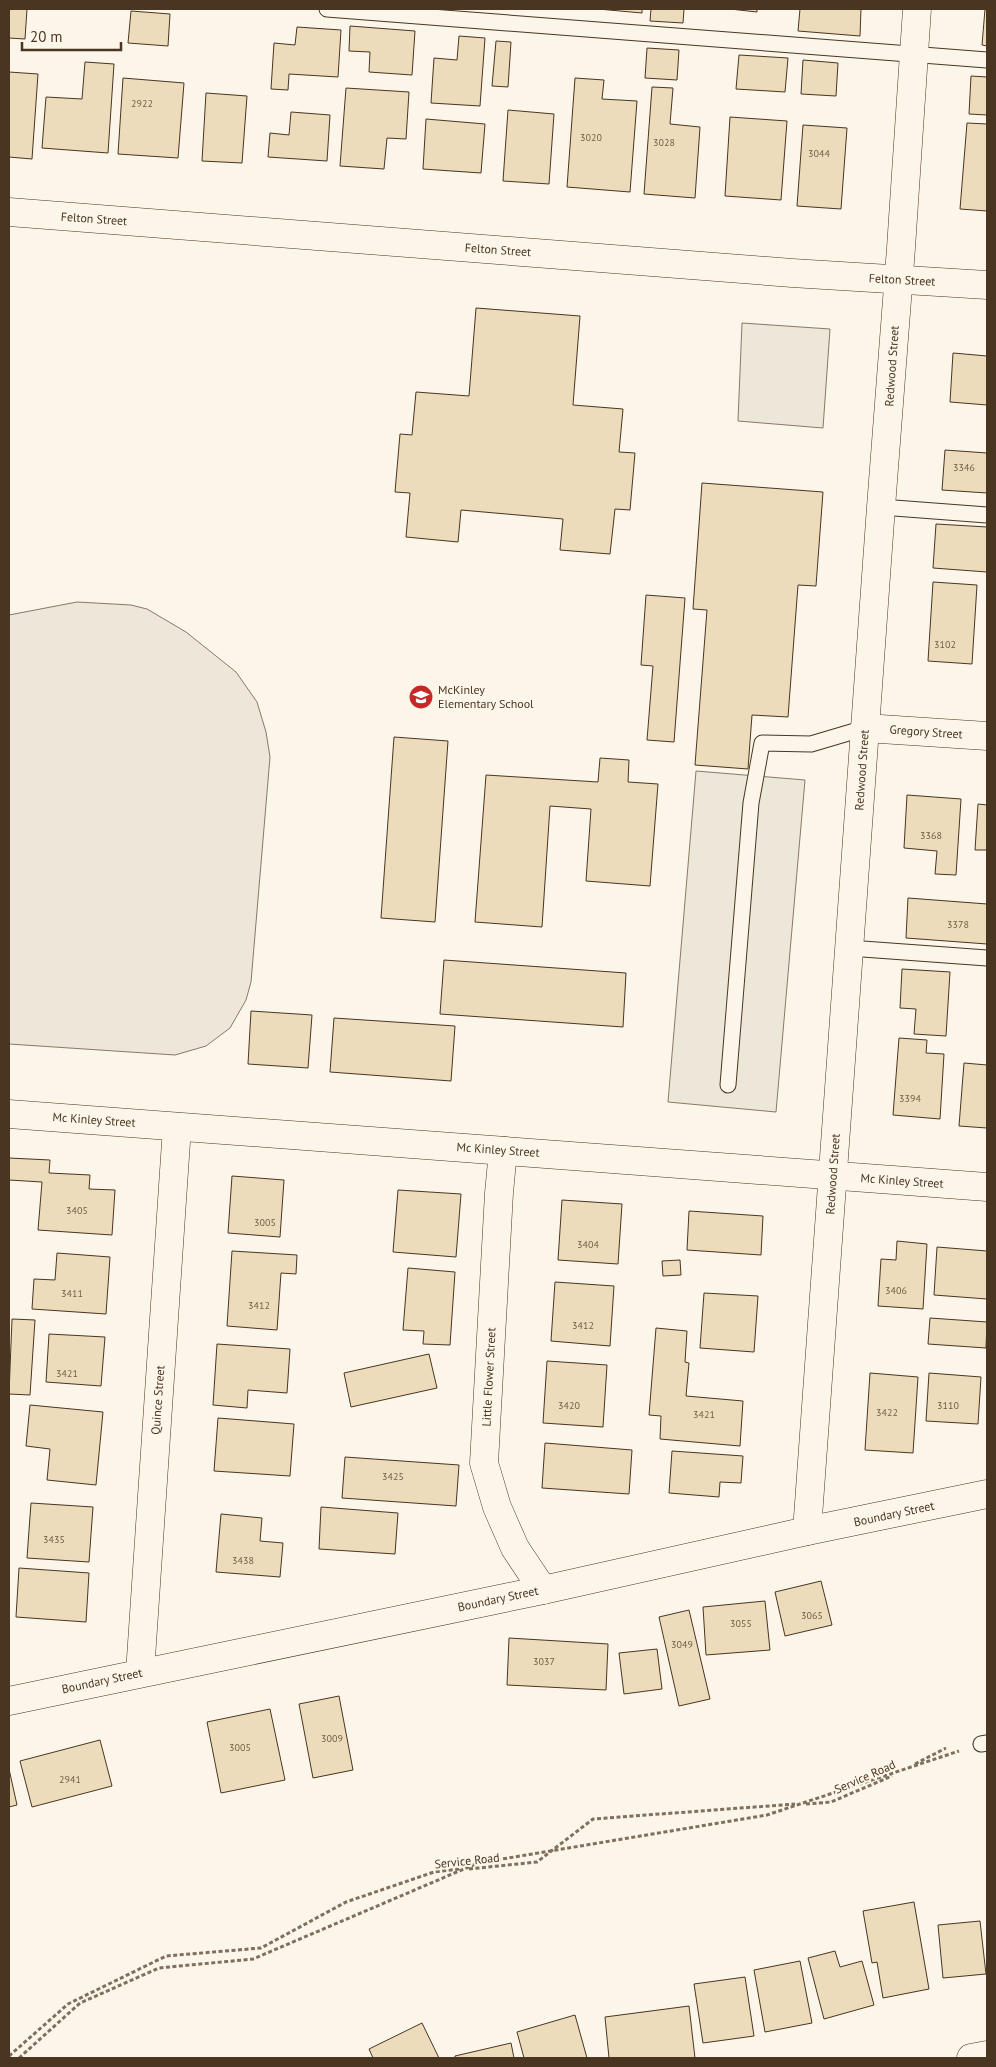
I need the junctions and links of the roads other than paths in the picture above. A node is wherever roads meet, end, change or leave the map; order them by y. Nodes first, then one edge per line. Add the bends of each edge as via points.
1 (327, 9) edge
2 (917, 9) edge
3 (913, 54) junction
4 (987, 60) edge
5 (9, 212) edge
6 (899, 278) junction
7 (987, 285) edge
8 (881, 507) junction
9 (987, 515) edge
10 (865, 728) junction
11 (987, 736) edge
12 (849, 948) junction
13 (987, 958) edge
14 (728, 1085) dead end
15 (9, 1114) edge
16 (177, 1126) junction
17 (503, 1151) junction
18 (833, 1176) junction
19 (987, 1188) edge
20 (987, 1494) edge
21 (807, 1532) junction
22 (543, 1590) junction
23 (140, 1673) junction
24 (9, 1701) edge
25 (987, 2055) edge
26 (971, 2058) edge

1 - 3 lane
2 - 3 street, Redwood Street
3 - 4 lane
3 - 6 street, Redwood Street
5 - 6 street, Felton Street via 792,273
6 - 7 street, Felton Street
6 - 8 street, Redwood Street
8 - 9 lane
8 - 10 street, Redwood Street
10 - 11 street, Gregory Street
10 - 12 street, Redwood Street
10 - 14 lane via 810,744 762,743 751,804
12 - 13 lane
12 - 18 street, Redwood Street
15 - 16 street, Mc Kinley Street
16 - 17 street, Mc Kinley Street
16 - 23 street, Quince Street
17 - 18 street, Mc Kinley Street
17 - 22 street, Little Flower Street via 484,1463 497,1507 515,1548
18 - 19 street, Mc Kinley Street
18 - 21 street, Redwood Street
20 - 21 street, Boundary Street
21 - 22 street, Boundary Street
22 - 23 street, Boundary Street
23 - 24 street, Boundary Street
25 - 26 street

